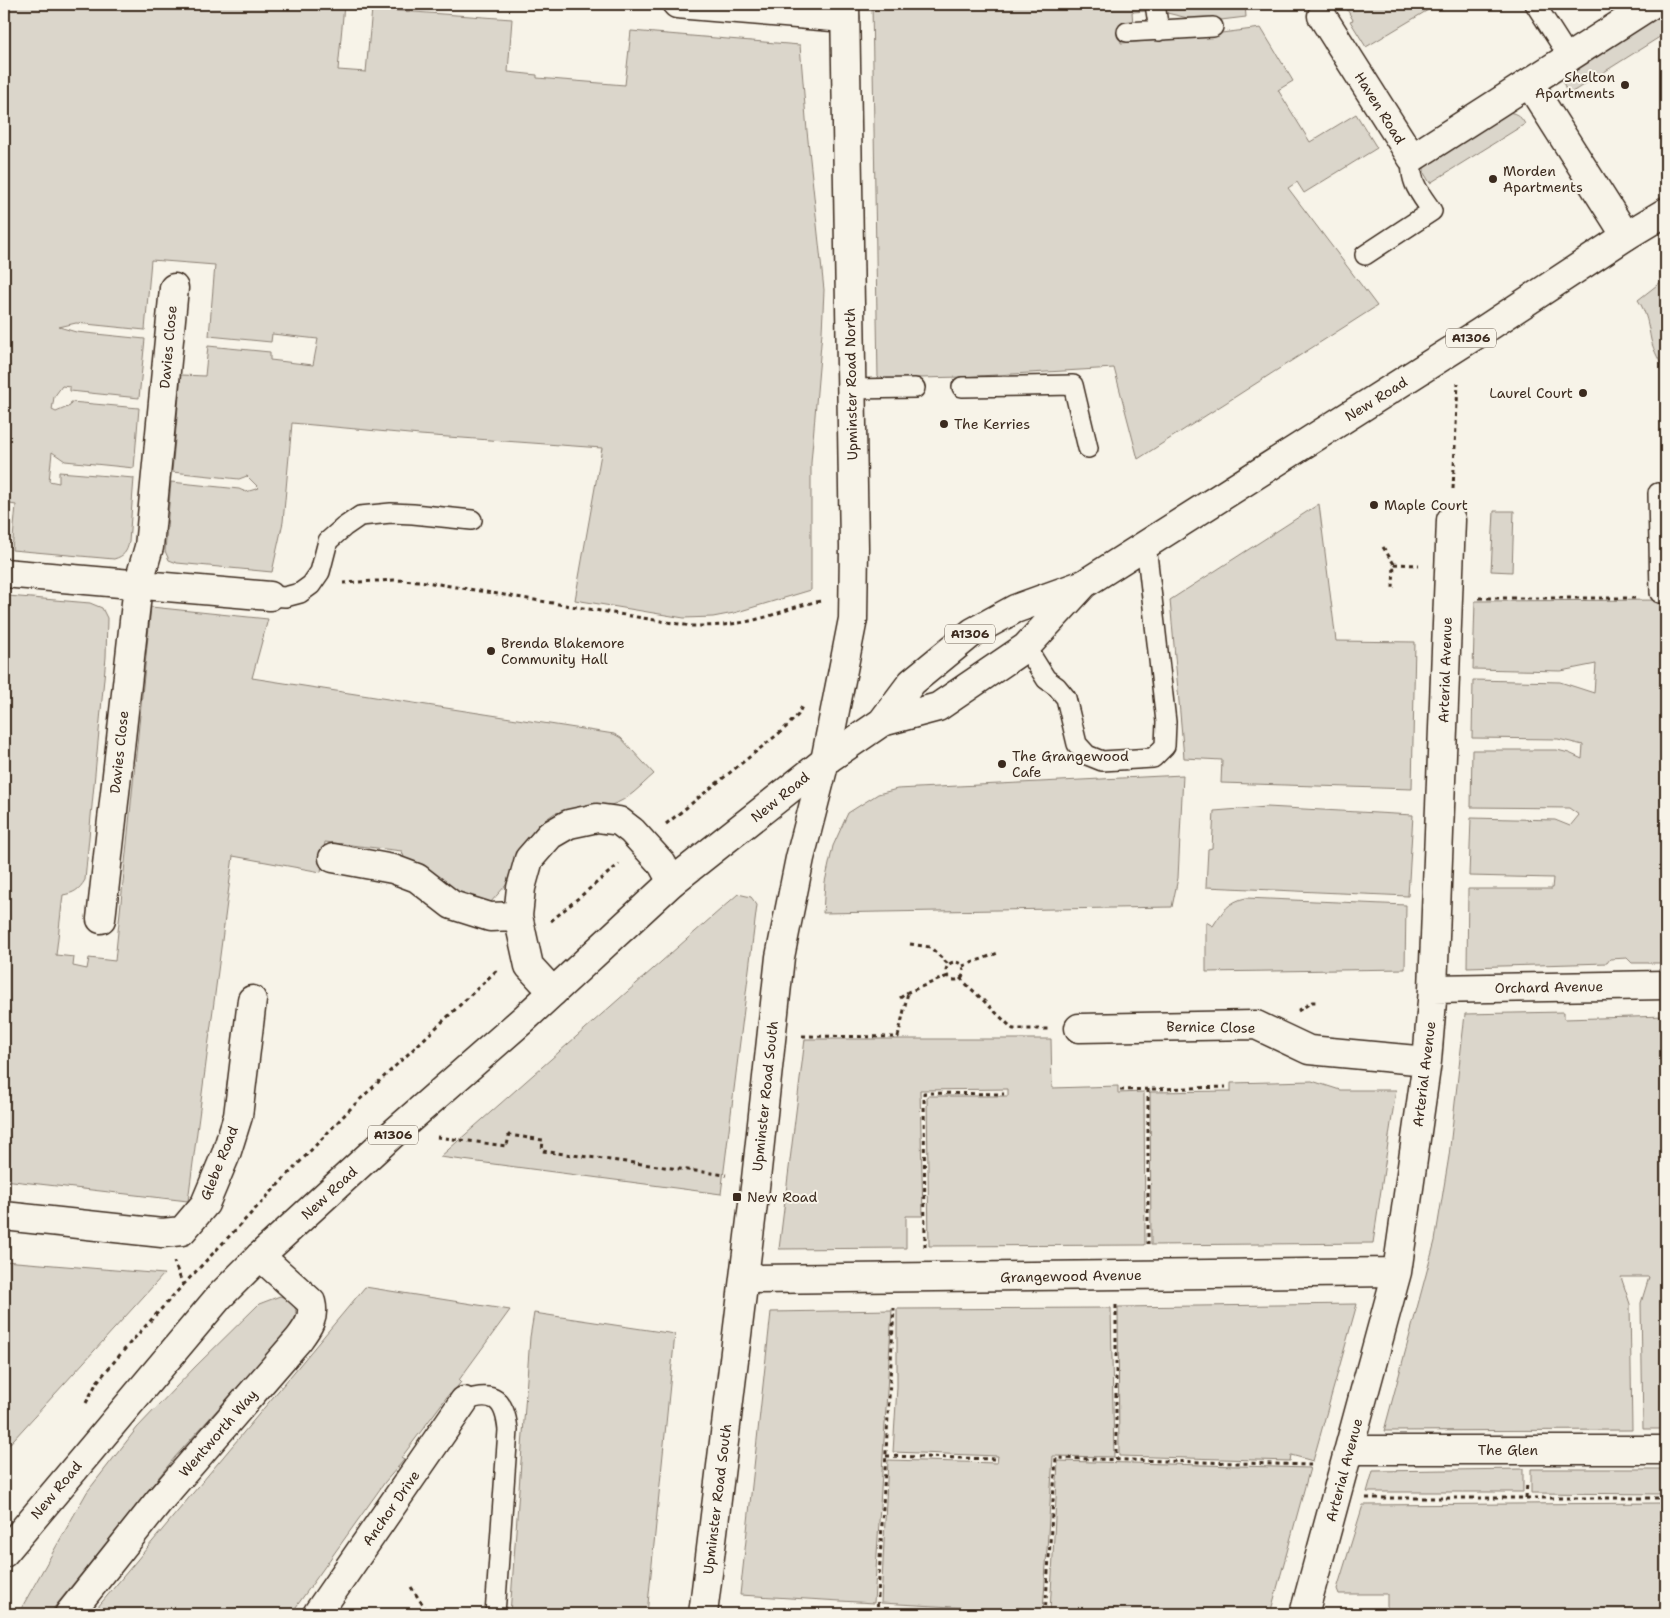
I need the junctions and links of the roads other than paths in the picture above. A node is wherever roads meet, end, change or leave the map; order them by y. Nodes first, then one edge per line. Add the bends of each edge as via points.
1 (677, 4) edge
2 (1155, 4) edge
3 (1535, 4) edge
4 (1652, 4) edge
5 (845, 11) edge
6 (1322, 16) dead end
7 (1213, 27) dead end
8 (1158, 30) junction
9 (1127, 32) dead end
10 (1569, 57) junction
11 (1529, 83) junction
12 (1412, 158) junction
13 (1666, 212) edge
14 (1626, 236) junction
15 (1366, 255) dead end
16 (174, 288) dead end
17 (962, 387) dead end
18 (915, 388) dead end
19 (850, 389) junction
20 (1088, 448) dead end
21 (1658, 493) dead end
22 (472, 520) dead end
23 (1451, 520) road end
24 (1146, 545) junction
25 (4, 573) edge
26 (1084, 584) junction
27 (138, 585) junction
28 (1663, 593) edge
29 (270, 596) joint
30 (1026, 648) junction
31 (882, 722) junction
32 (825, 761) junction
33 (333, 858) dead end
34 (672, 882) junction
35 (518, 916) junction
36 (101, 919) dead end
37 (1666, 985) edge
38 (1433, 989) junction
39 (554, 992) junction
40 (252, 1000) dead end
41 (1079, 1028) road end
42 (1427, 1061) junction
43 (4, 1216) edge
44 (260, 1256) junction
45 (1397, 1272) junction
46 (744, 1279) junction
47 (464, 1401) joint
48 (1666, 1450) edge
49 (1347, 1458) junction
50 (4, 1553) edge
51 (69, 1614) edge
52 (317, 1614) edge
53 (495, 1614) edge
54 (704, 1614) edge
55 (1304, 1614) edge

1 - 5 street
2 - 8 lane
3 - 10 lane
4 - 10 street, Haven Road
5 - 19 street, Upminster Road North
6 - 12 street, Haven Road
7 - 8 lane
8 - 9 lane
10 - 11 street, Haven Road
11 - 12 street, Haven Road
11 - 14 street
12 - 15 lane via 1414,184 1432,211
13 - 14 street, New Road / A1306
14 - 24 street, New Road / A1306
16 - 27 street, Davies Close via 149,547
17 - 20 lane via 1073,385
18 - 19 lane
19 - 32 street, Upminster Road North via 853,619
21 - 28 lane
22 - 29 lane via 391,513 360,516 328,541 320,572 311,585 300,593
23 - 38 street, Arterial Avenue
24 - 26 street, New Road / A1306
24 - 30 lane via 1166,722 1164,746 1153,758 1102,761 1087,755 1077,744 1066,698 1046,679
25 - 27 street
26 - 30 street, New Road / A1306
26 - 31 street, New Road / A1306 via 1015,609 973,632 912,682
27 - 29 street
27 - 36 street, Davies Close
30 - 31 street, New Road / A1306 via 938,707
31 - 32 street, New Road / A1306
32 - 34 street, New Road / A1306
32 - 46 street, Upminster Road South via 800,858 780,957
33 - 35 street via 393,869 417,878 452,905 490,917
34 - 35 street via 662,864 619,821 597,818 569,824 550,835 529,859 520,888
34 - 39 street, New Road / A1306
35 - 39 street via 529,966
37 - 38 street, Orchard Avenue
38 - 42 street, Arterial Avenue
39 - 44 street, New Road / A1306
40 - 43 street, Glebe Road via 238,1116 205,1204 182,1231 162,1233
41 - 42 street, Bernice Close via 1256,1025 1309,1050
42 - 45 street, Arterial Avenue
44 - 50 street, New Road / A1306 via 219,1297
44 - 51 street, Wentworth Way via 312,1302 314,1312 309,1325 158,1502
45 - 46 street, Grangewood Avenue
45 - 49 street, Arterial Avenue
46 - 54 street, Upminster Road South
47 - 52 street, Anchor Drive
47 - 53 lane via 491,1397 506,1412 508,1430
48 - 49 street, The Glen
49 - 55 street, Arterial Avenue

